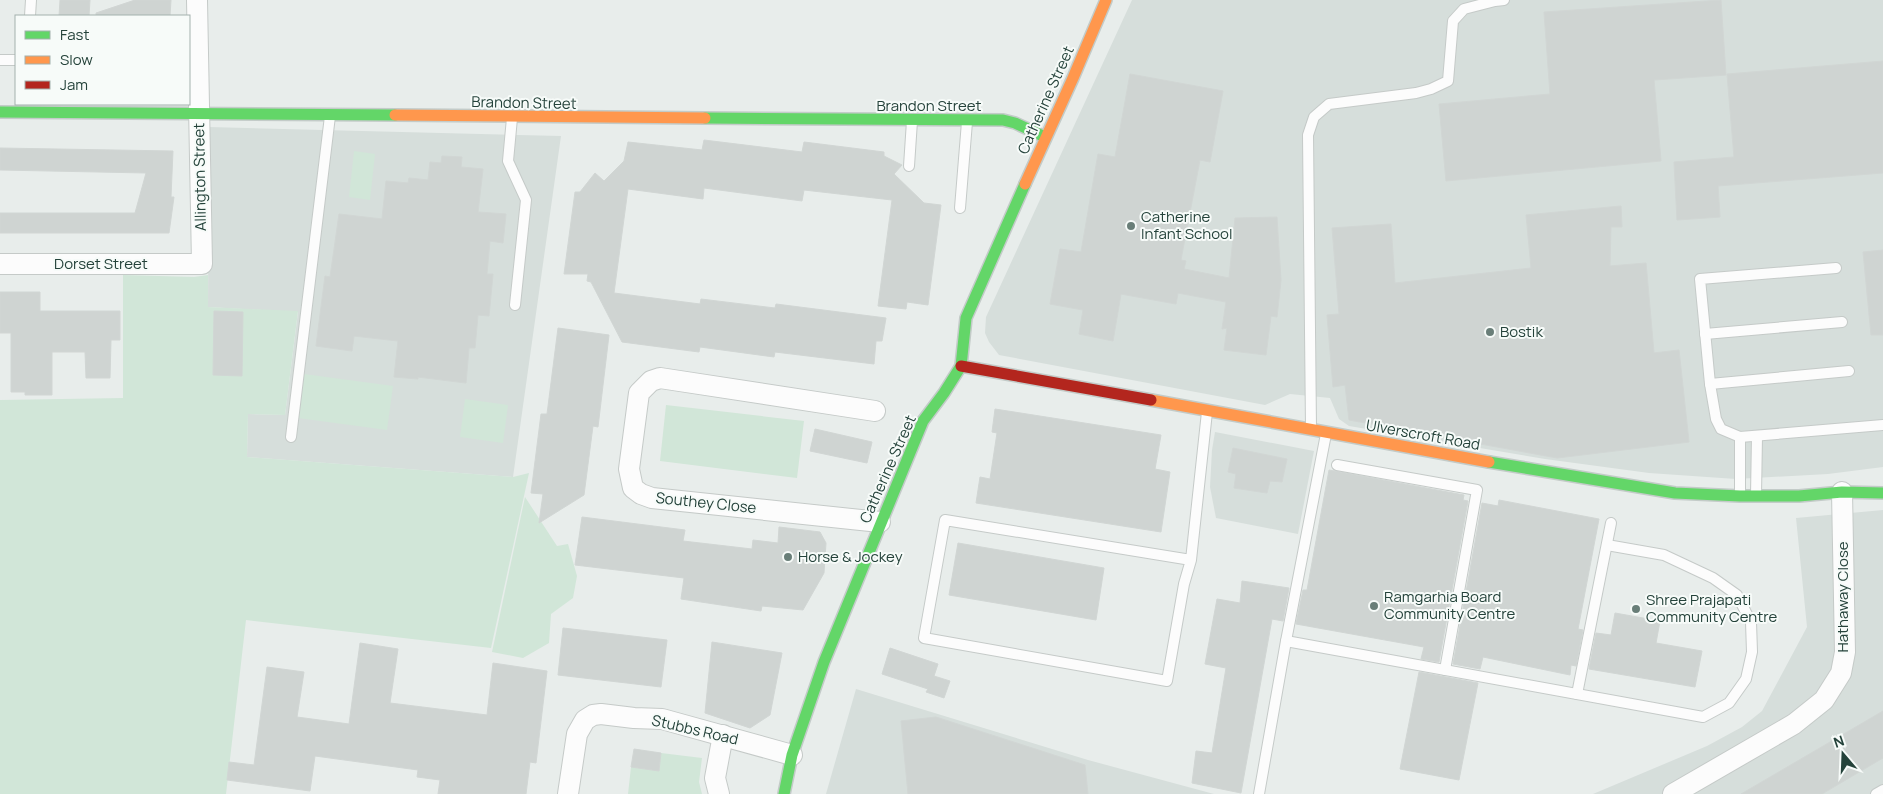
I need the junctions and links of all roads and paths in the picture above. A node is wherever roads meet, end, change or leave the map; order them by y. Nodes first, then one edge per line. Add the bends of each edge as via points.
1 (30, 0) edge
2 (197, 0) edge
3 (1106, 0) edge
4 (1504, 0) edge
5 (30, 15) edge
6 (0, 60) edge
7 (15, 60) edge
8 (25, 108) edge
9 (0, 112) edge
10 (198, 114) junction
11 (330, 116) junction
12 (512, 118) junction
13 (967, 120) junction
14 (912, 121) junction
15 (1045, 137) junction
16 (909, 166) dead end
17 (960, 208) dead end
18 (0, 264) edge
19 (202, 264) joint
20 (1836, 268) dead end
21 (515, 305) dead end
22 (1842, 322) dead end
23 (1705, 334) junction
24 (961, 366) junction
25 (1849, 371) dead end
26 (1710, 384) junction
27 (875, 411) dead end
28 (1207, 411) junction
29 (1883, 425) edge
30 (1311, 430) junction
31 (1326, 433) junction
32 (1757, 436) junction
33 (291, 438) dead end
34 (1740, 438) junction
35 (1337, 465) dead end
36 (1842, 492) junction
37 (1883, 493) edge
38 (1740, 496) junction
39 (1756, 497) junction
40 (880, 522) junction
41 (1611, 523) dead end
42 (1607, 545) junction
43 (1191, 560) junction
44 (1286, 641) junction
45 (1445, 670) junction
46 (1577, 694) junction
47 (723, 735) junction
48 (792, 755) junction
49 (1883, 790) edge
50 (568, 794) edge
51 (720, 794) edge
52 (784, 794) edge
53 (1259, 794) edge
54 (1673, 794) edge
55 (1876, 794) edge

1 - 5 lane
2 - 10 street, Allington Street
3 - 15 street, Catherine Street
4 - 30 lane via 1464,9 1453,21 1448,81 1416,93 1329,104 1314,117 1308,135
6 - 7 lane
8 - 9 street, Brandon Street
8 - 10 street, Brandon Street
10 - 11 street, Brandon Street
10 - 19 street, Allington Street
11 - 12 street, Brandon Street
11 - 33 lane
12 - 14 street, Brandon Street
12 - 21 lane via 508,161 526,200
13 - 14 street, Brandon Street
13 - 15 street, Brandon Street via 1003,120
13 - 17 lane
14 - 16 lane
15 - 24 street, Catherine Street via 966,318
18 - 19 street, Dorset Street
20 - 23 lane via 1700,279
22 - 23 lane
23 - 26 lane
24 - 28 street, Ulverscroft Road
24 - 40 street, Catherine Street via 923,421
25 - 26 lane
26 - 34 lane via 1721,429
27 - 40 street, Southey Close via 660,378 644,386 639,393 628,469 633,488 652,498
28 - 30 street, Ulverscroft Road
28 - 43 lane
29 - 32 lane
30 - 31 street, Ulverscroft Road
31 - 38 street, Ulverscroft Road via 1589,480 1675,493
31 - 44 lane
32 - 34 lane
32 - 39 lane
34 - 38 lane
35 - 45 lane via 1477,490
36 - 37 street, Ulverscroft Road
36 - 39 street, Ulverscroft Road
36 - 54 street, Hathaway Close via 1845,652 1841,673 1824,700 1794,724
38 - 39 street, Ulverscroft Road
40 - 48 street, Catherine Street via 824,662
41 - 42 lane
42 - 46 lane
42 - 46 lane via 1664,555 1713,578 1737,595 1751,622 1752,652 1746,679 1729,703 1703,717
43 - 43 lane via 1167,681 924,638 945,520
44 - 45 lane
44 - 53 lane
45 - 46 lane
47 - 48 street, Stubbs Road
47 - 50 street, Stubbs Road via 662,719 593,715 585,720 577,734
47 - 51 street via 715,778
48 - 52 street, Catherine Street
49 - 55 lane

